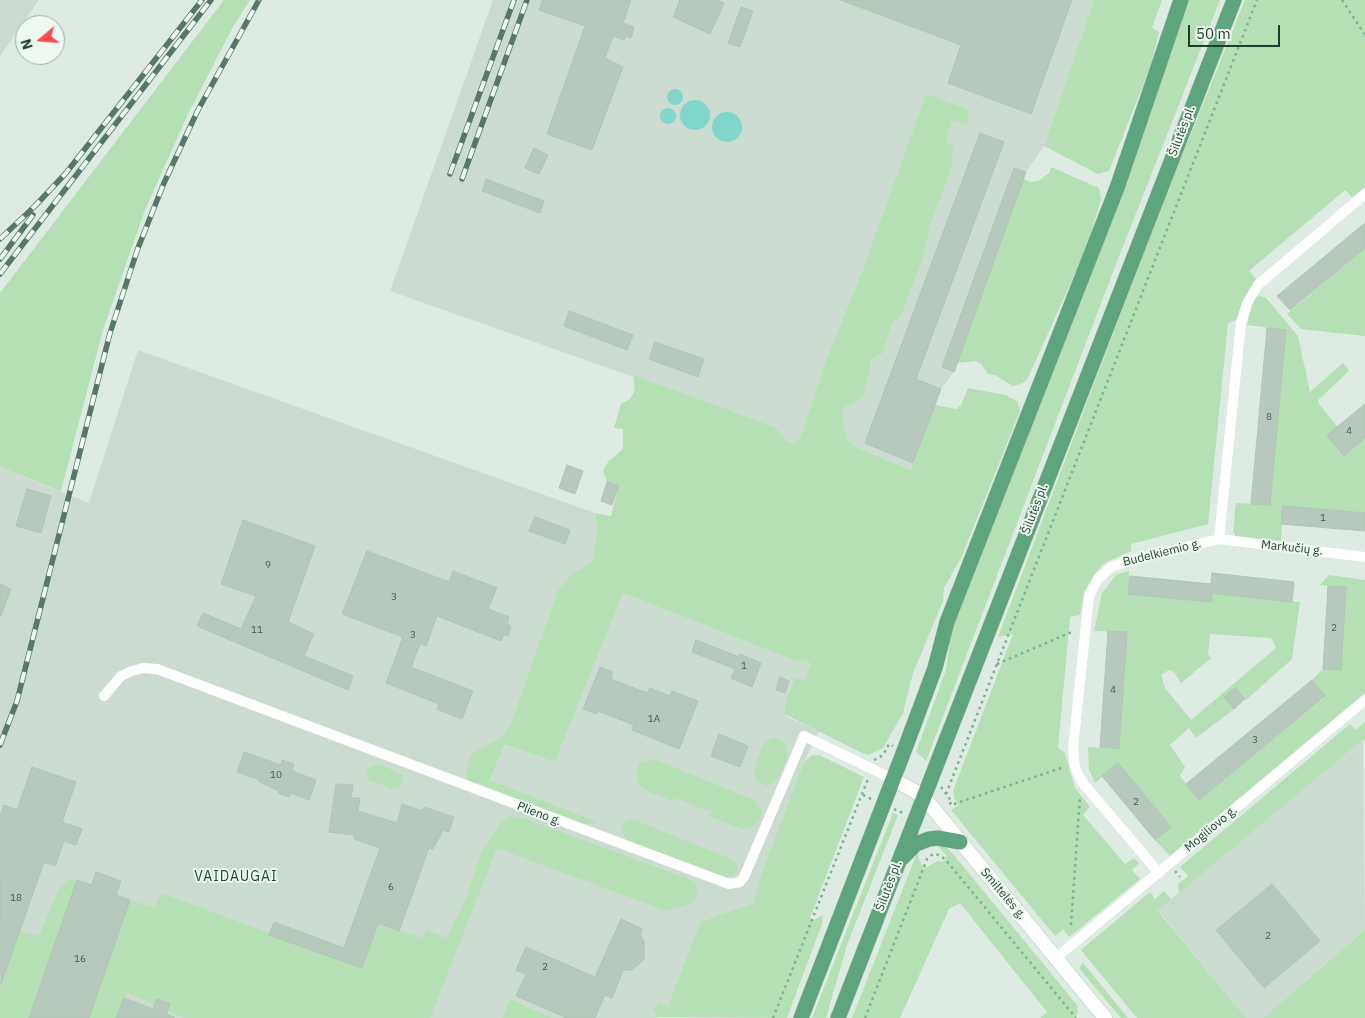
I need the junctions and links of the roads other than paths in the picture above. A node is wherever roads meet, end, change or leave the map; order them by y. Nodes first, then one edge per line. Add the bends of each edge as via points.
1 (1181, 0) edge
2 (1234, 0) edge
3 (1365, 194) edge
4 (1219, 539) junction
5 (1365, 557) edge
6 (104, 696) dead end
7 (1365, 700) edge
8 (893, 779) junction
9 (923, 796) junction
10 (960, 842) junction
11 (899, 860) junction
12 (1159, 873) junction
13 (1056, 958) junction
14 (801, 1018) edge
15 (838, 1018) edge
16 (1105, 1018) edge

1 - 8 main road via 1117,188 947,622 935,668
2 - 9 main road, Šilutės pl.
3 - 4 street, Budelkiemio g. via 1258,285 1247,303 1242,323
4 - 5 street, Markučių g.
4 - 12 street, Budelkiemio g. via 1111,567 1098,578 1089,596 1074,763 1082,782
6 - 8 street, Plieno g. via 121,676 143,668 158,670 729,884 744,878 804,736
7 - 12 street, Mogiliovo g.
8 - 9 street, Smiltelės g.
8 - 14 main road
9 - 10 street, Smiltelės g.
9 - 11 main road, Šilutės pl.
10 - 11 main road via 929,839 916,844
10 - 13 street, Smiltelės g.
11 - 15 main road, Šilutės pl.
12 - 13 street, Mogiliovo g.
13 - 16 street, Smiltelės g.

